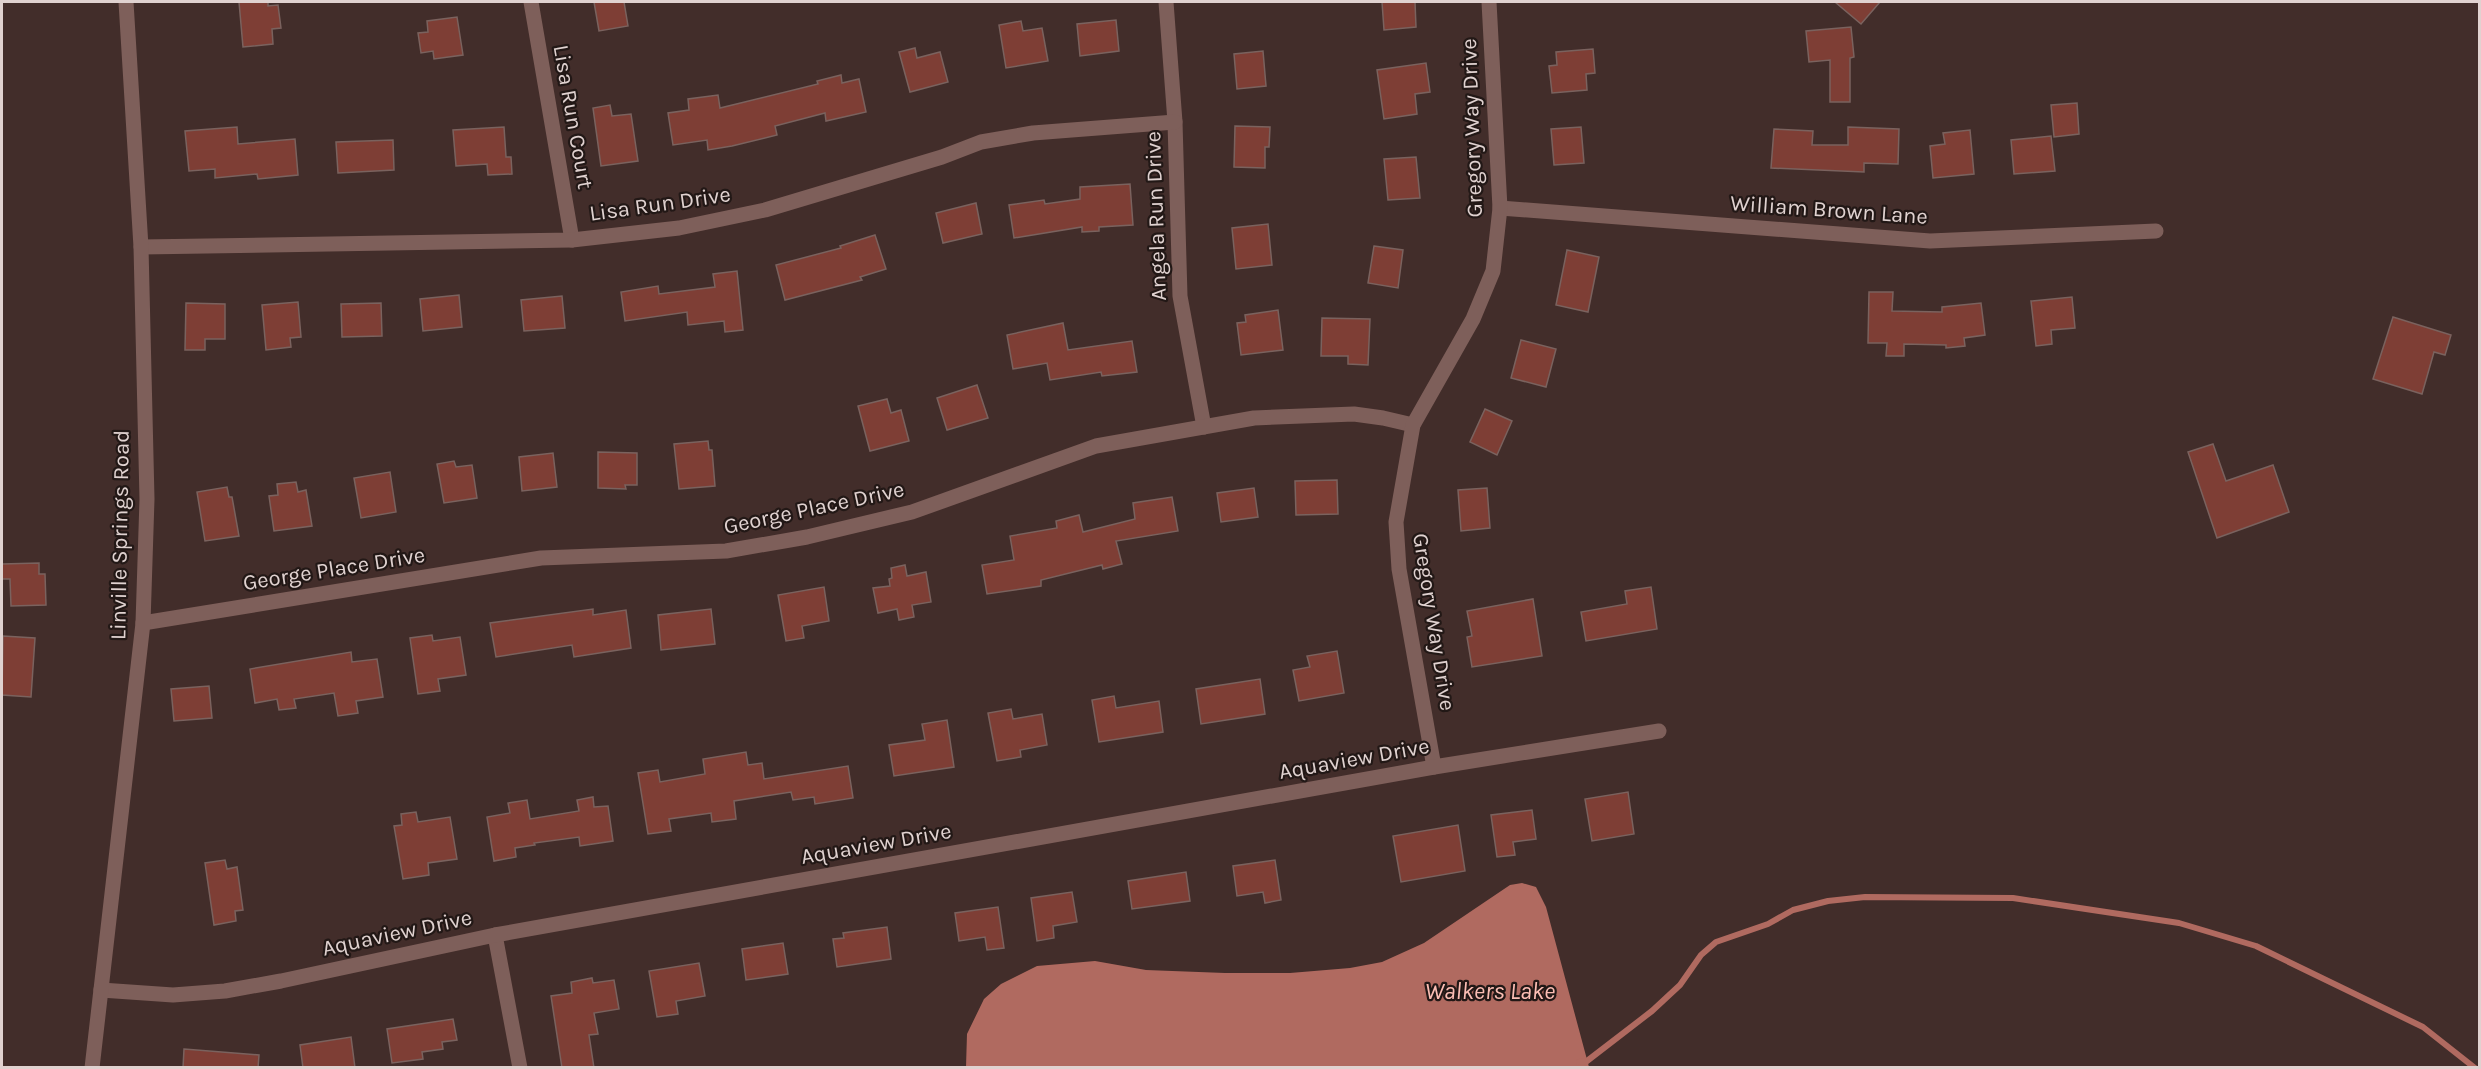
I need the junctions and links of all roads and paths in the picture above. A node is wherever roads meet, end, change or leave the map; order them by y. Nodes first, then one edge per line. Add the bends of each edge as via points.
1 (126, 2) edge
2 (531, 2) edge
3 (1166, 2) edge
4 (1489, 2) edge
5 (1175, 122) junction
6 (1500, 208) junction
7 (2156, 231) dead end
8 (572, 240) junction
9 (141, 247) junction
10 (1413, 425) junction
11 (1204, 427) junction
12 (144, 623) junction
13 (1659, 732) dead end
14 (1434, 767) junction
15 (495, 935) junction
16 (101, 990) junction
17 (92, 1068) edge
18 (520, 1068) edge

1 - 9 street, Linville Springs Road
2 - 8 street, Lisa Run Court
3 - 5 street, Angela Run Drive
4 - 6 street, Gregory Way Drive
5 - 8 street, Lisa Run Drive via 1033,133 981,142 765,210 680,228
5 - 11 street, Angela Run Drive via 1180,296
6 - 7 street, William Brown Lane via 1930,241
6 - 10 street, Gregory Way Drive via 1493,271 1473,319
8 - 9 street, Lisa Run Drive
9 - 12 street, Linville Springs Road via 147,499
10 - 11 street, George Place Drive via 1354,414 1254,418
10 - 14 street, Gregory Way Drive via 1396,522 1399,569
11 - 12 street, George Place Drive via 1096,447 912,512 807,537 726,551 541,558
12 - 16 street, Linville Springs Road
13 - 14 street, Aquaview Drive
14 - 15 street, Aquaview Drive
15 - 16 street, Aquaview Drive via 225,991 173,995
15 - 18 street
16 - 17 street, Linville Springs Road

